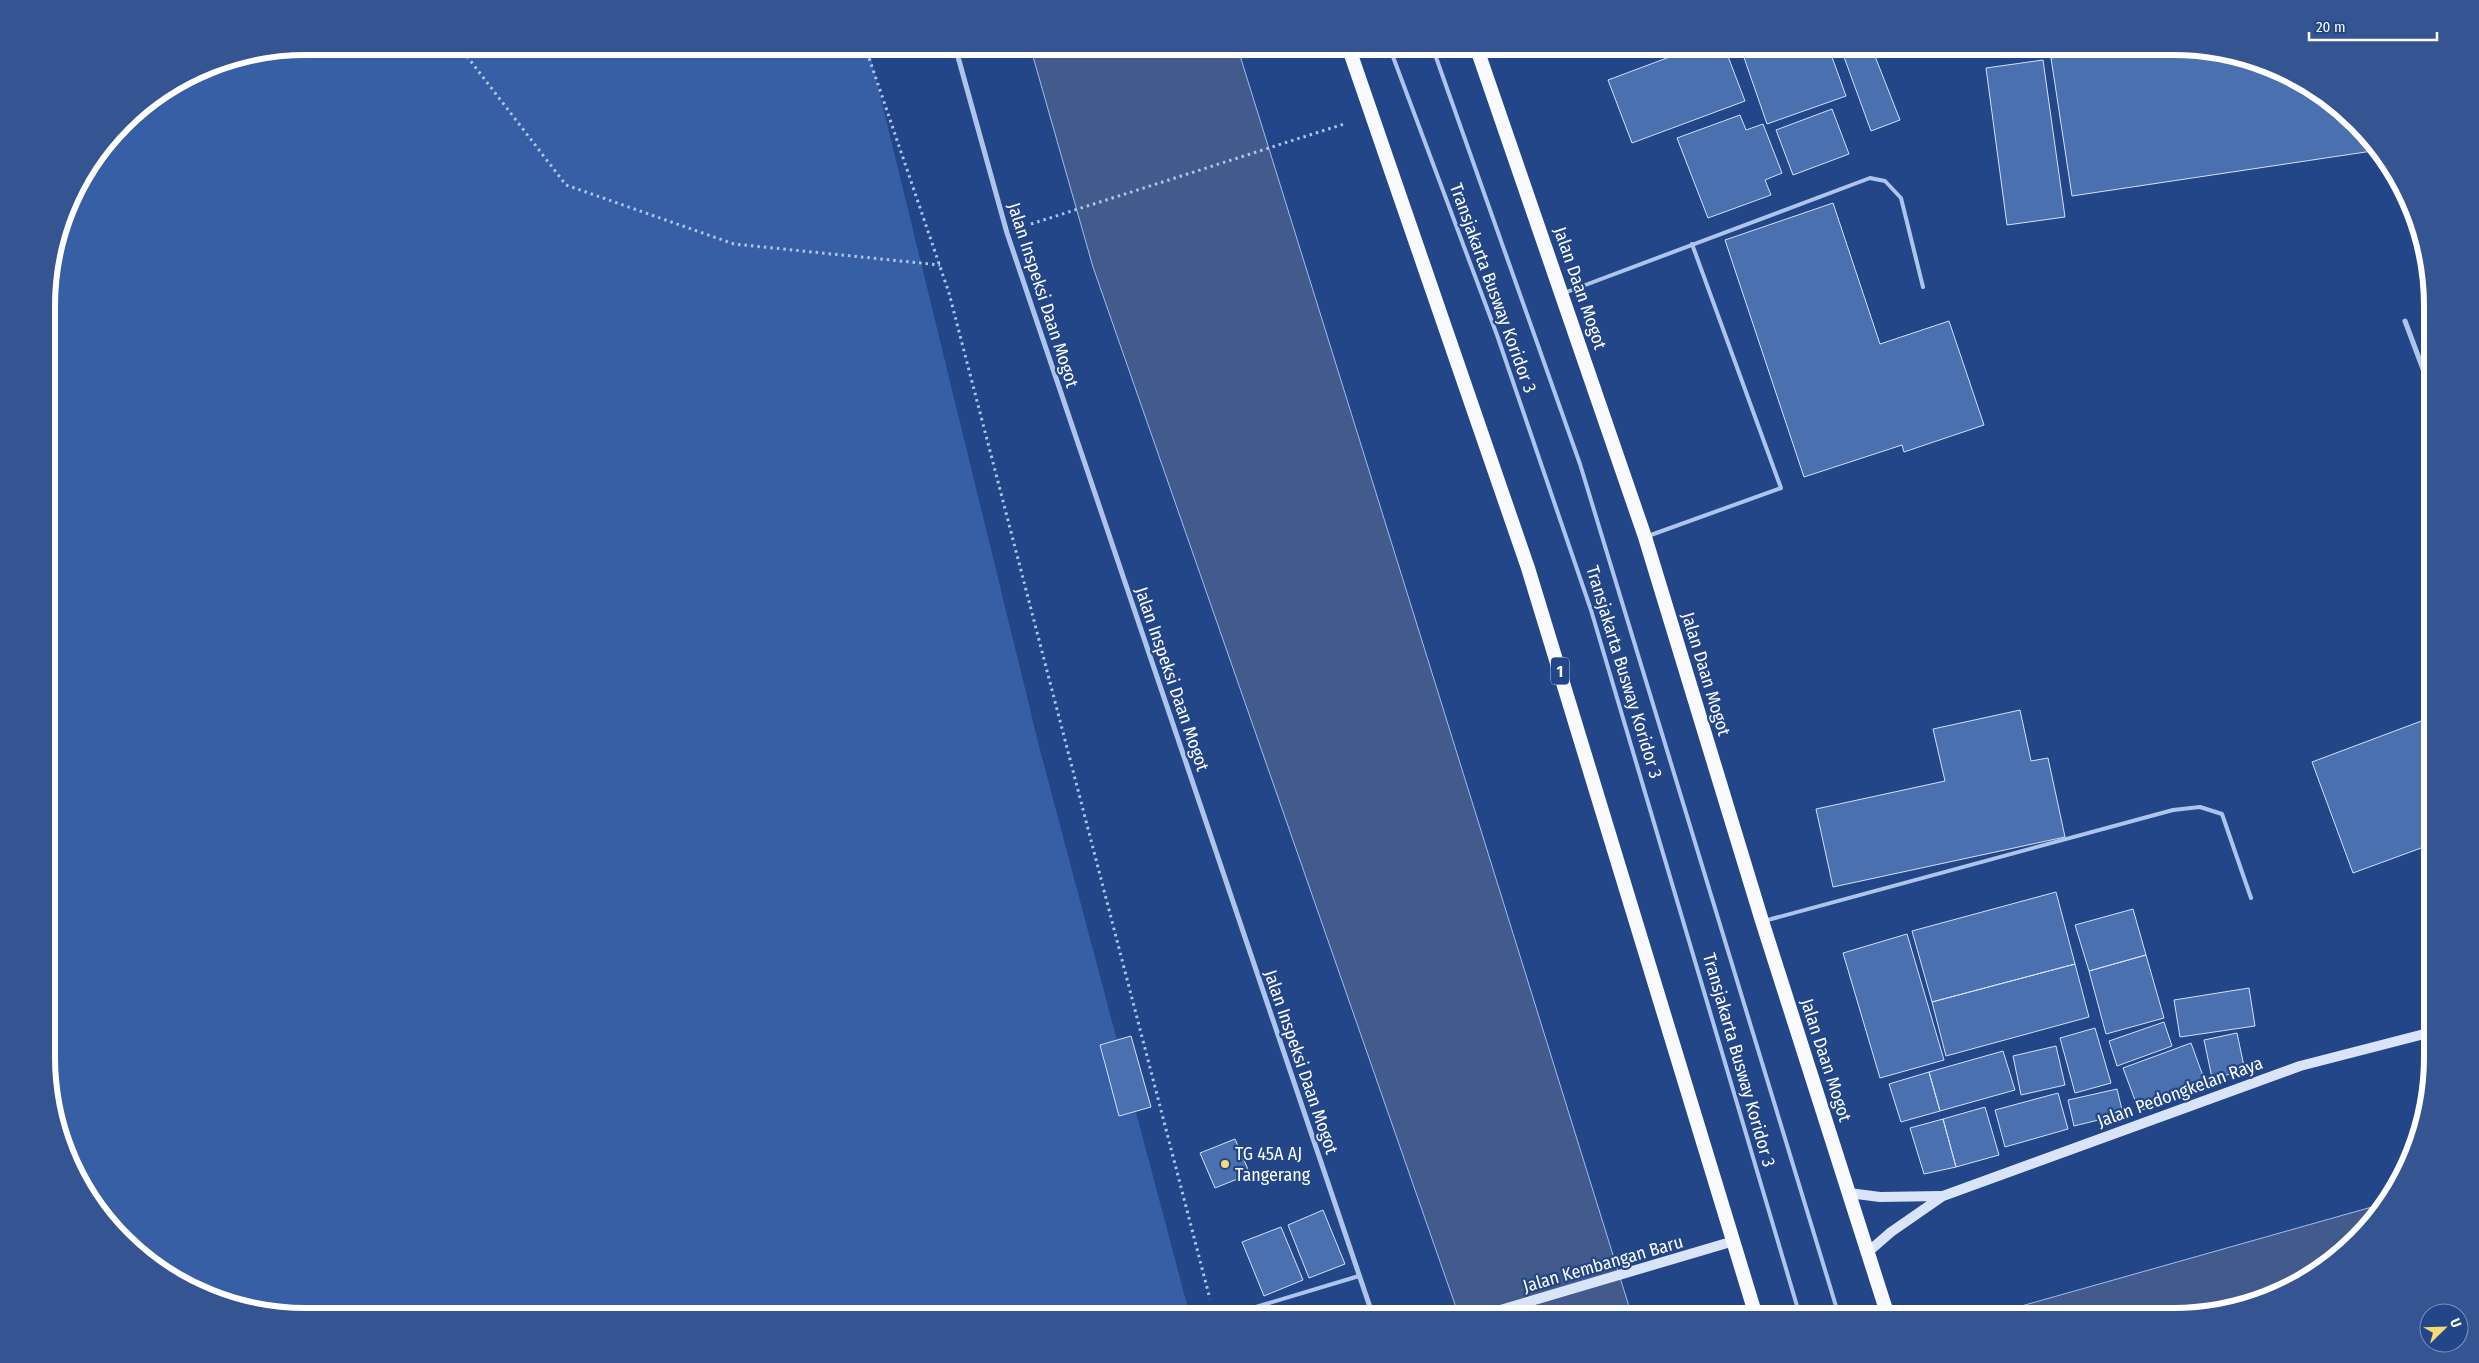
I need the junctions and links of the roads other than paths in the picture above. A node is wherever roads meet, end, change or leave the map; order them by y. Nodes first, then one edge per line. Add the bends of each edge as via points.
1 (958, 55) edge
2 (1351, 55) edge
3 (1392, 55) edge
4 (1435, 55) edge
5 (1479, 55) edge
6 (1692, 244) junction
7 (1923, 288) dead end
8 (1562, 294) junction
9 (2405, 322) dead end
10 (2424, 372) edge
11 (1645, 537) junction
12 (2251, 898) dead end
13 (1762, 921) junction
14 (2424, 1034) edge
15 (1849, 1193) junction
16 (1942, 1196) junction
17 (1734, 1241) junction
18 (1869, 1257) junction
19 (1359, 1276) junction
20 (1253, 1308) edge
21 (1370, 1308) edge
22 (1508, 1308) edge
23 (1754, 1308) edge
24 (1798, 1308) edge
25 (1837, 1308) edge
26 (1885, 1308) edge

1 - 19 street, Jalan Inspeksi Daan Mogot via 1007,233
2 - 17 highway, 1 via 1531,577
3 - 24 lane, Transjakarta Busway Koridor 3 via 1497,335 1591,610
4 - 25 lane, Transjakarta Busway Koridor 3 via 1580,464
5 - 8 highway, Jalan Daan Mogot
6 - 7 lane via 1870,178 1885,181 1901,198
6 - 8 lane
6 - 11 lane via 1781,488
8 - 11 highway, Jalan Daan Mogot
9 - 10 street
11 - 13 highway, Jalan Daan Mogot
12 - 13 lane via 2222,814 2200,807 2173,810
13 - 15 highway, Jalan Daan Mogot
14 - 16 main road, Jalan Pedongkelan Raya via 2300,1066
15 - 16 main road, Jalan Pedongkelan Raya via 1880,1197
15 - 18 highway, Jalan Daan Mogot
16 - 18 main road, Jalan Pedongkelan Raya via 1898,1227
17 - 22 main road, Jalan Kembangan Baru
17 - 23 highway, 1
18 - 26 highway, Jalan Daan Mogot
19 - 20 lane
19 - 21 street, Jalan Inspeksi Daan Mogot

